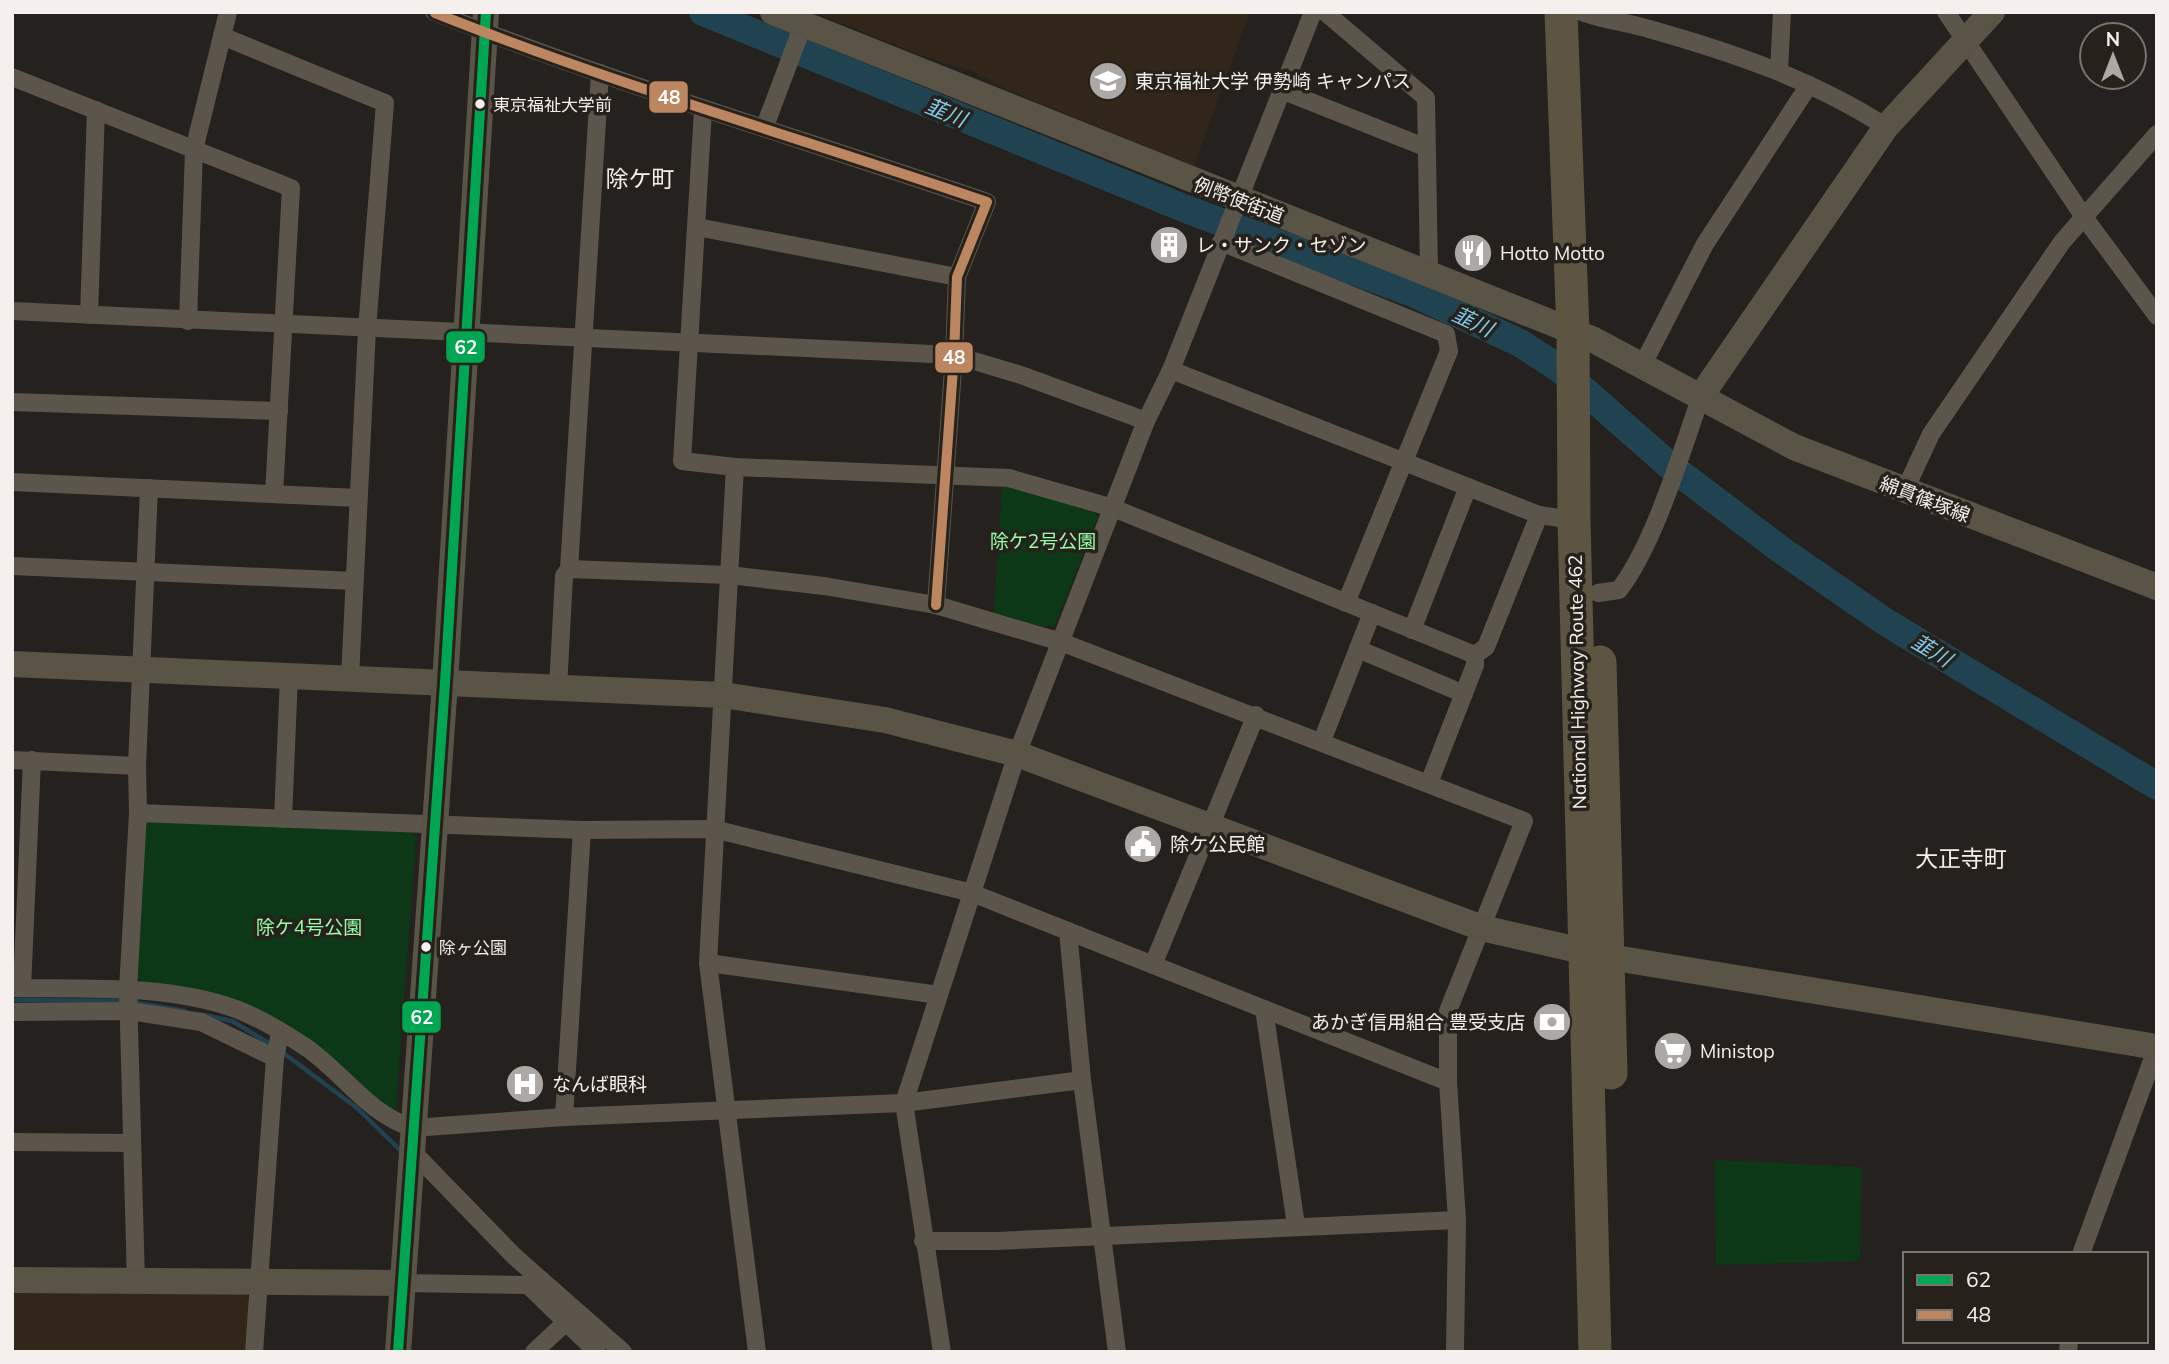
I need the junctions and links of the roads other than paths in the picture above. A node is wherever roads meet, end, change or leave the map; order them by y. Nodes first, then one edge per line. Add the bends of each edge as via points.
1 (228, 12) edge
2 (434, 12) edge
3 (773, 12) edge
4 (1313, 12) edge
5 (1325, 12) edge
6 (1782, 12) edge
7 (1946, 12) edge
8 (1992, 12) edge
9 (1578, 13) edge
10 (1649, 20) edge
11 (485, 22) edge
12 (803, 25) junction
13 (222, 36) junction
14 (1965, 39) junction
15 (1779, 71) junction
16 (600, 73) junction
17 (12, 77) edge
18 (1809, 85) junction
19 (1281, 90) junction
20 (96, 110) junction
21 (703, 110) junction
22 (765, 126) junction
23 (1886, 127) junction
24 (2157, 134) edge
25 (1427, 148) junction
26 (194, 150) junction
27 (1237, 200) junction
28 (2084, 217) junction
29 (697, 227) junction
30 (1221, 242) junction
31 (1429, 272) junction
32 (957, 277) junction
33 (12, 312) edge
34 (89, 315) junction
35 (2157, 316) edge
36 (188, 321) junction
37 (284, 323) junction
38 (367, 329) junction
39 (466, 332) junction
40 (1583, 335) junction
41 (584, 336) junction
42 (689, 343) junction
43 (954, 355) junction
44 (1643, 364) junction
45 (1171, 370) junction
46 (1701, 396) junction
47 (1583, 398) junction
48 (12, 402) edge
49 (279, 411) junction
50 (1146, 421) junction
51 (1402, 461) junction
52 (735, 467) junction
53 (946, 475) junction
54 (12, 481) edge
55 (1468, 487) junction
56 (149, 488) junction
57 (1904, 492) junction
58 (274, 494) junction
59 (358, 498) junction
60 (1113, 508) junction
61 (1539, 515) junction
62 (1574, 520) junction
63 (12, 566) edge
64 (569, 569) junction
65 (146, 572) junction
66 (729, 575) junction
67 (354, 581) junction
68 (2157, 587) edge
69 (1598, 593) junction
70 (1346, 603) junction
71 (936, 605) junction
72 (1372, 613) junction
73 (1412, 630) junction
74 (1060, 642) junction
75 (1358, 649) junction
76 (1475, 656) junction
77 (12, 664) edge
78 (140, 670) junction
79 (289, 676) junction
80 (350, 678) junction
81 (445, 683) junction
82 (558, 688) junction
83 (1464, 694) junction
84 (723, 695) junction
85 (1256, 715) junction
86 (1322, 741) junction
87 (1017, 754) junction
88 (12, 760) edge
89 (32, 761) junction
90 (137, 766) junction
91 (1429, 783) junction
92 (138, 813) junction
93 (283, 819) junction
94 (433, 824) junction
95 (1210, 826) junction
96 (714, 829) junction
97 (582, 830) junction
98 (972, 893) junction
99 (1482, 928) junction
100 (1068, 930) junction
101 (1596, 953) junction
102 (708, 963) junction
103 (1153, 965) junction
104 (17, 988) edge
105 (128, 989) junction
106 (939, 995) junction
107 (1264, 1009) junction
108 (130, 1011) junction
109 (12, 1012) edge
110 (281, 1033) junction
111 (2157, 1047) edge
112 (275, 1059) junction
113 (2151, 1079) edge
114 (1082, 1080) junction
115 (1448, 1082) junction
116 (904, 1103) junction
117 (724, 1110) junction
118 (564, 1117) junction
119 (412, 1139) junction
120 (12, 1142) edge
121 (131, 1143) junction
122 (1458, 1220) junction
123 (1296, 1225) junction
124 (1102, 1236) junction
125 (923, 1241) junction
126 (2082, 1252) edge
127 (12, 1280) edge
128 (136, 1282) junction
129 (259, 1283) junction
130 (402, 1283) junction
131 (566, 1322) junction
132 (254, 1352) edge
133 (398, 1352) edge
134 (534, 1352) edge
135 (597, 1352) edge
136 (623, 1352) edge
137 (757, 1352) edge
138 (942, 1352) edge
139 (1118, 1352) edge
140 (1455, 1352) edge
141 (1595, 1352) edge
142 (1616, 1352) edge

1 - 13 street
2 - 11 street
3 - 12 street, 例幣使街道
4 - 19 street
5 - 25 street via 1426,98
6 - 15 street
7 - 14 street
8 - 14 street
9 - 10 street
9 - 40 highway, National Highway Route 462
10 - 15 street
11 - 16 street
11 - 39 street
12 - 22 street
12 - 27 street, 例幣使街道
13 - 26 street
13 - 38 street via 384,103
14 - 23 street
14 - 28 street
15 - 18 street
16 - 21 street
16 - 41 street
17 - 20 street
18 - 23 street
18 - 44 street via 1705,244
19 - 25 street
19 - 27 street
20 - 26 street
20 - 34 street
21 - 22 street
21 - 29 street
22 - 32 street via 987,202
23 - 46 street
24 - 28 street
25 - 31 street
26 - 36 street
26 - 37 street via 291,188
27 - 30 street
27 - 31 street, 例幣使街道
28 - 35 street
28 - 57 street via 2062,242 1931,434
29 - 32 street
29 - 42 street
30 - 45 street
30 - 51 street via 1446,334 1449,351
31 - 40 street, 例幣使街道
32 - 43 street
33 - 34 street
34 - 36 street
36 - 37 street
37 - 38 street
37 - 49 street
38 - 39 street
38 - 59 street
39 - 41 street
39 - 81 street
40 - 44 street, 例幣使街道
40 - 47 highway, National Highway Route 462
41 - 42 street
41 - 64 street
42 - 43 street
42 - 52 street via 682,461
43 - 50 street
43 - 53 street
44 - 46 street, 例幣使街道
45 - 50 street
45 - 51 street
46 - 57 street, 綿貫篠塚線 via 1794,447
46 - 69 street via 1632,572 1619,590
47 - 62 highway, National Highway Route 462
47 - 69 highway, National Highway Route 462
48 - 49 street
49 - 58 street
50 - 60 street
51 - 55 street
51 - 70 street
52 - 53 street
52 - 66 street
53 - 60 street via 1009,478
53 - 71 street
54 - 56 street
55 - 61 street
55 - 73 street
56 - 58 street
56 - 65 street
57 - 68 street, 綿貫篠塚線
58 - 59 street
59 - 67 street
60 - 70 street
60 - 74 street
61 - 62 street
61 - 76 street via 1486,647
62 - 101 highway, National Highway Route 462
63 - 65 street
64 - 66 street
64 - 82 street via 564,576
65 - 67 street
65 - 78 street
66 - 71 street
66 - 84 street
67 - 80 street
69 - 101 highway, National Highway Route 462
70 - 72 street
71 - 74 street
72 - 73 street
72 - 75 street
73 - 76 street
74 - 85 street
74 - 87 street
75 - 83 street
75 - 86 street
76 - 83 street
77 - 78 street
78 - 79 street
78 - 90 street
79 - 80 street
79 - 93 street
80 - 81 street
81 - 82 street
81 - 94 street
82 - 84 street
83 - 91 street
84 - 87 street via 886,720
84 - 96 street
85 - 86 street
85 - 95 street
86 - 91 street
87 - 95 street
87 - 98 street
88 - 89 street
89 - 90 street
89 - 104 street
90 - 92 street
91 - 99 street via 1524,821
92 - 93 street
92 - 105 street
93 - 94 street
94 - 97 street
94 - 119 street
95 - 99 street
95 - 103 street
96 - 97 street
96 - 98 street
96 - 102 street
97 - 118 street
98 - 100 street
98 - 106 street
99 - 101 street
99 - 115 street via 1448,1011
100 - 103 street
100 - 114 street
101 - 111 street
101 - 141 highway, National Highway Route 462
101 - 142 highway, National Highway Route 462
102 - 106 street
102 - 117 street
103 - 107 street
104 - 105 street
105 - 108 street
105 - 110 street via 203,1000 237,1010
106 - 116 street
107 - 115 street
107 - 123 street
108 - 109 street
108 - 112 street via 201,1023
108 - 121 street
110 - 112 street
110 - 119 street via 308,1049
111 - 113 street
112 - 129 street
113 - 126 street
114 - 116 street
114 - 124 street
115 - 122 street
116 - 117 street
116 - 125 street
117 - 118 street
117 - 137 street
118 - 119 street
119 - 130 street
119 - 136 street via 513,1256
120 - 121 street
121 - 128 street
122 - 123 street
122 - 140 street
123 - 124 street
124 - 125 street
124 - 139 street
125 - 138 street
127 - 128 street
128 - 129 street
129 - 130 street
129 - 132 street
130 - 131 street via 528,1285
130 - 133 street
131 - 134 street
131 - 135 street

